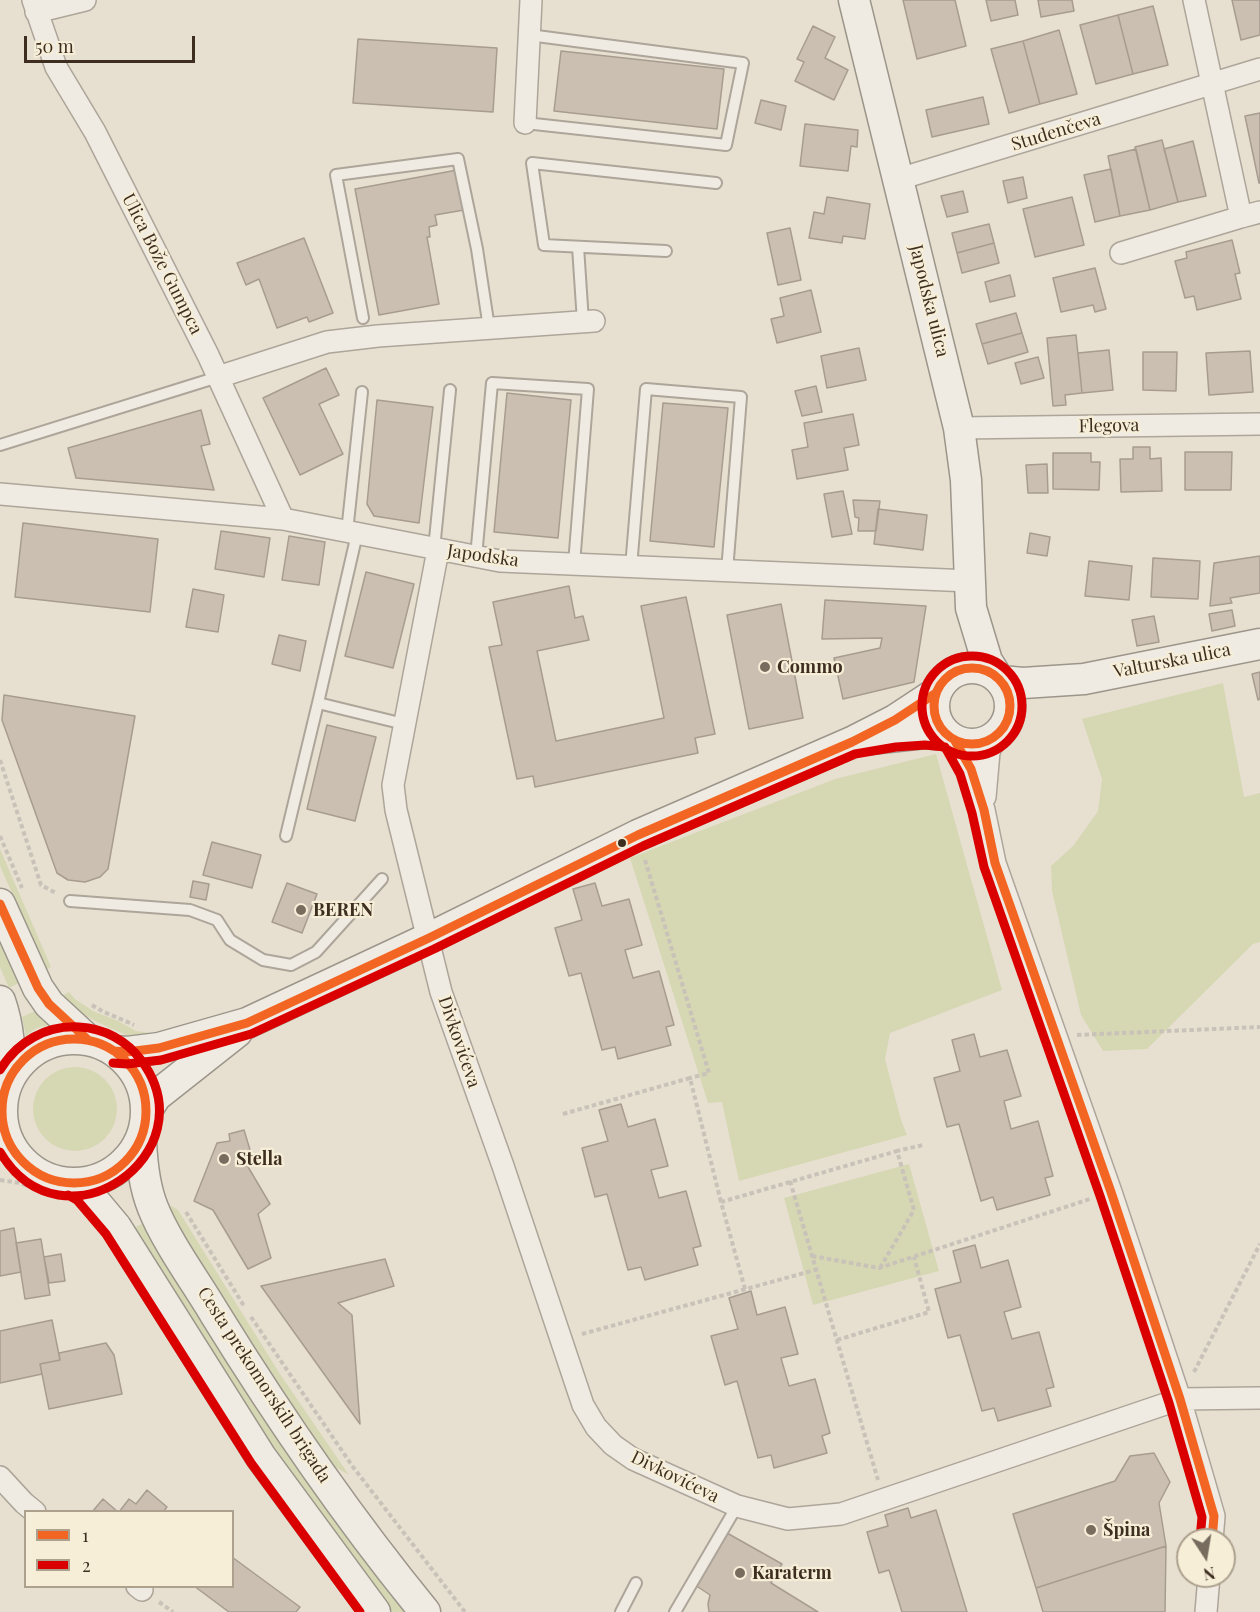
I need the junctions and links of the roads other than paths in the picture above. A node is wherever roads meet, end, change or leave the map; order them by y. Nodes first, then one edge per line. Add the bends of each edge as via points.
1 (85, 0) edge
2 (531, 0) edge
3 (854, 0) edge
4 (1194, 0) edge
5 (35, 6) edge
6 (530, 35) junction
7 (1260, 69) edge
8 (1212, 85) junction
9 (525, 123) joint
10 (899, 179) junction
11 (716, 183) dead end
12 (1250, 214) edge
13 (578, 247) junction
14 (666, 251) dead end
15 (1121, 253) dead end
16 (363, 318) dead end
17 (588, 321) joint
18 (489, 328) junction
19 (218, 376) junction
20 (450, 390) dead end
21 (362, 392) dead end
22 (1260, 424) edge
23 (959, 428) junction
24 (0, 445) edge
25 (0, 494) edge
26 (283, 519) junction
27 (352, 533) junction
28 (436, 550) junction
29 (476, 557) junction
30 (574, 564) junction
31 (631, 567) junction
32 (727, 571) junction
33 (970, 594) junction
34 (1260, 644) edge
35 (999, 679) junction
36 (1084, 679) junction
37 (943, 684) junction
38 (318, 704) junction
39 (404, 724) junction
40 (1001, 730) junction
41 (951, 738) junction
42 (852, 742) junction
43 (984, 810) junction
44 (286, 836) dead end
45 (382, 879) dead end
46 (70, 901) road end
47 (0, 904) edge
48 (429, 939) junction
49 (0, 1001) edge
50 (247, 1023) junction
51 (101, 1045) junction
52 (4, 1096) edge
53 (147, 1110) junction
54 (141, 1141) junction
55 (0, 1170) edge
56 (32, 1171) junction
57 (73, 1184) junction
58 (1260, 1398) edge
59 (1180, 1399) junction
60 (0, 1477) edge
61 (737, 1506) junction
62 (33, 1510) edge
63 (1213, 1528) edge
64 (636, 1583) dead end
65 (1208, 1588) edge
66 (375, 1612) edge
67 (424, 1612) edge
68 (621, 1612) edge
69 (675, 1612) edge
70 (1206, 1612) edge

1 - 5 street, Ulica Bože Gumpca
2 - 6 street
3 - 10 street, Japodska ulica
4 - 8 street
5 - 19 street, Ulica Bože Gumpca via 56,67 94,132
6 - 9 street
6 - 9 lane via 743,63 726,146
7 - 8 street, Studenčeva
8 - 10 street, Studenčeva
8 - 12 street
10 - 23 street, Japodska ulica
11 - 13 lane via 532,163 544,245
12 - 15 street
13 - 14 lane
13 - 17 lane
16 - 18 lane via 336,175 458,159
17 - 18 street
18 - 19 street via 327,342
19 - 24 lane
19 - 26 street, Ulica Bože Gumpca
20 - 28 lane
21 - 27 lane
22 - 23 street, Flegova
23 - 33 street, Japodska ulica via 966,480
25 - 26 street, Japodska
26 - 27 street, Japodska
27 - 28 street, Japodska
27 - 38 lane
28 - 29 street, Japodska
28 - 39 street, Divkovićeva
29 - 30 street, Japodska
29 - 30 lane via 492,383 588,389
30 - 31 street, Japodska
31 - 32 street, Japodska
31 - 32 lane via 646,389 741,398
32 - 33 street, Japodska
33 - 35 street, Japodska ulica via 987,661
33 - 37 street, Japodska ulica
34 - 36 street, Valturska ulica
35 - 36 street, Valturska ulica via 1023,683
35 - 37 street via 986,670 961,669
35 - 40 street via 1010,703
36 - 40 street, Valturska ulica via 1031,703
37 - 41 street via 933,704 934,716
37 - 42 street via 895,720
38 - 39 lane
38 - 44 lane
39 - 48 street, Divkovićeva via 393,785
40 - 41 street via 977,744
40 - 43 street via 989,752
41 - 42 street via 925,733
41 - 43 street via 971,769
42 - 48 street via 638,834
43 - 59 street via 995,863
45 - 46 lane via 316,952 291,965 263,960 230,940 217,920 190,910
47 - 51 street via 49,1004
48 - 50 street
48 - 61 street, Divkovićeva via 441,992 583,1405 613,1445
49 - 52 street via 9,1035
50 - 51 street via 159,1048 127,1052
50 - 53 street via 156,1096
51 - 52 street via 63,1040 38,1048 27,1056
51 - 53 street via 126,1060 135,1071
52 - 56 street via 4,1131 16,1155
53 - 54 street
54 - 57 street via 110,1174
54 - 67 street, Cesta prekomorskih brigada via 146,1185 153,1208 172,1243 251,1372
55 - 56 street
56 - 57 street
57 - 66 street via 85,1190 116,1227 261,1457
58 - 59 street, Divkovićeva
59 - 61 street, Divkovićeva via 841,1514 788,1519
59 - 63 street via 1214,1516
60 - 62 street
61 - 69 lane
64 - 68 lane
65 - 70 street

